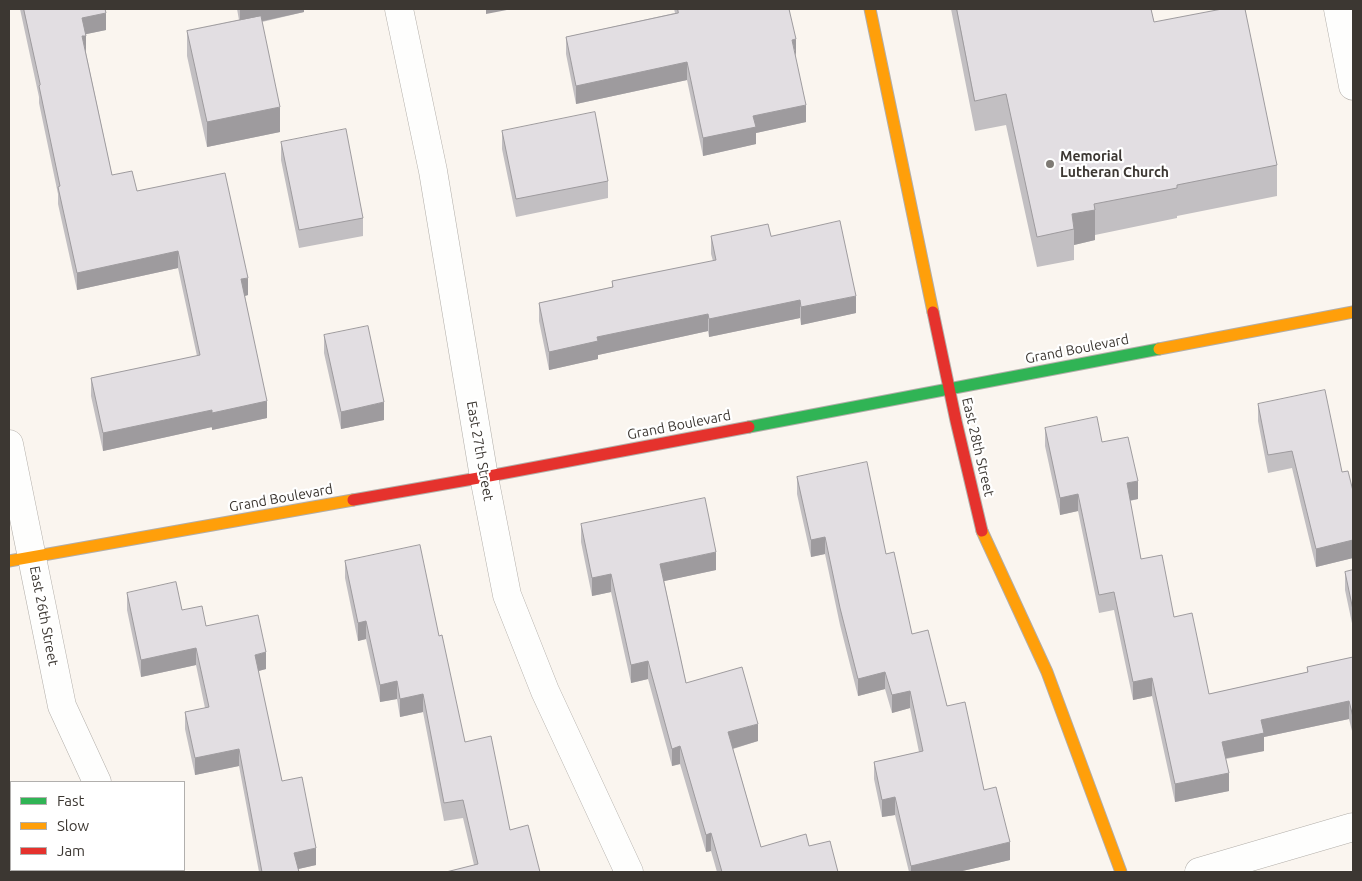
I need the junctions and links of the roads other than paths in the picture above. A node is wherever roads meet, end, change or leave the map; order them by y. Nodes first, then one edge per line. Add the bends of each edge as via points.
1 (399, 9) edge
2 (870, 9) edge
3 (1338, 9) edge
4 (1353, 86) edge
5 (1353, 312) edge
6 (949, 389) junction
7 (9, 444) edge
8 (484, 477) junction
9 (20, 559) edge
10 (97, 781) edge
11 (1353, 827) edge
12 (629, 872) edge
13 (1121, 872) edge
14 (1199, 872) edge

1 - 8 street, East 27th Street via 433,171
2 - 6 main road, East 28th Street
3 - 4 street
5 - 6 main road, Grand Boulevard
6 - 8 main road, Grand Boulevard
6 - 13 main road, East 28th Street via 980,527 1047,672
7 - 9 street, East 26th Street
8 - 9 main road, Grand Boulevard
8 - 12 street, East 27th Street via 507,595 545,691
9 - 10 street, East 26th Street via 62,706
11 - 14 street

